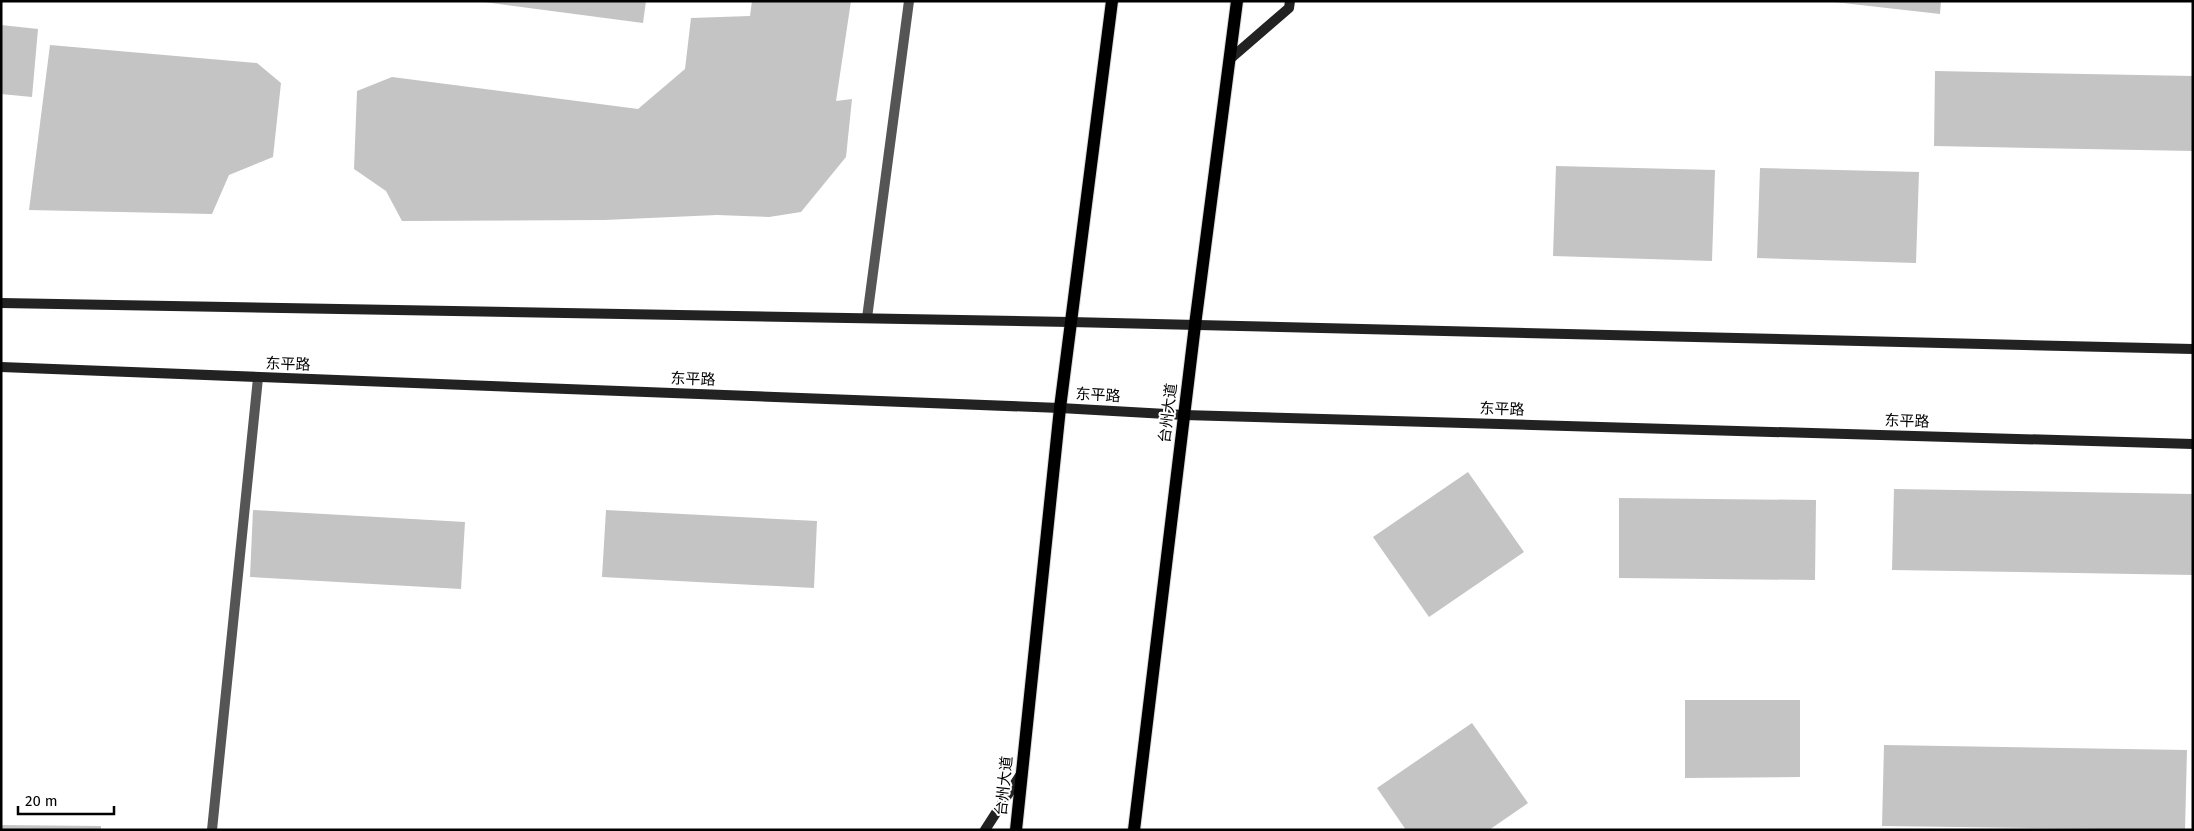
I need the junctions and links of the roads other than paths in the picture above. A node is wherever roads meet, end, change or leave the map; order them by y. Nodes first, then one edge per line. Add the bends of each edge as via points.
1 (909, 1) edge
2 (1112, 1) edge
3 (1237, 1) edge
4 (1290, 1) edge
5 (1230, 59) junction
6 (1, 302) edge
7 (867, 318) junction
8 (1070, 322) junction
9 (1194, 325) junction
10 (2193, 349) edge
11 (1, 367) edge
12 (258, 378) junction
13 (1060, 408) junction
14 (1184, 415) junction
15 (2193, 444) edge
16 (1022, 774) junction
17 (212, 830) edge
18 (985, 830) edge
19 (1016, 830) edge
20 (1134, 830) edge

1 - 7 street
2 - 8 main road, 台州大道
3 - 5 main road, 台州大道
4 - 5 main road via 1289,8
5 - 9 main road, 台州大道
6 - 7 main road
7 - 8 main road
8 - 9 main road
8 - 13 main road, 台州大道
9 - 10 main road
9 - 14 main road, 台州大道
11 - 12 main road, 东平路
12 - 13 main road, 东平路
12 - 17 street
13 - 14 main road, 东平路
13 - 16 main road, 台州大道
14 - 15 main road, 东平路
14 - 20 main road, 台州大道
16 - 18 main road
16 - 19 main road, 台州大道

